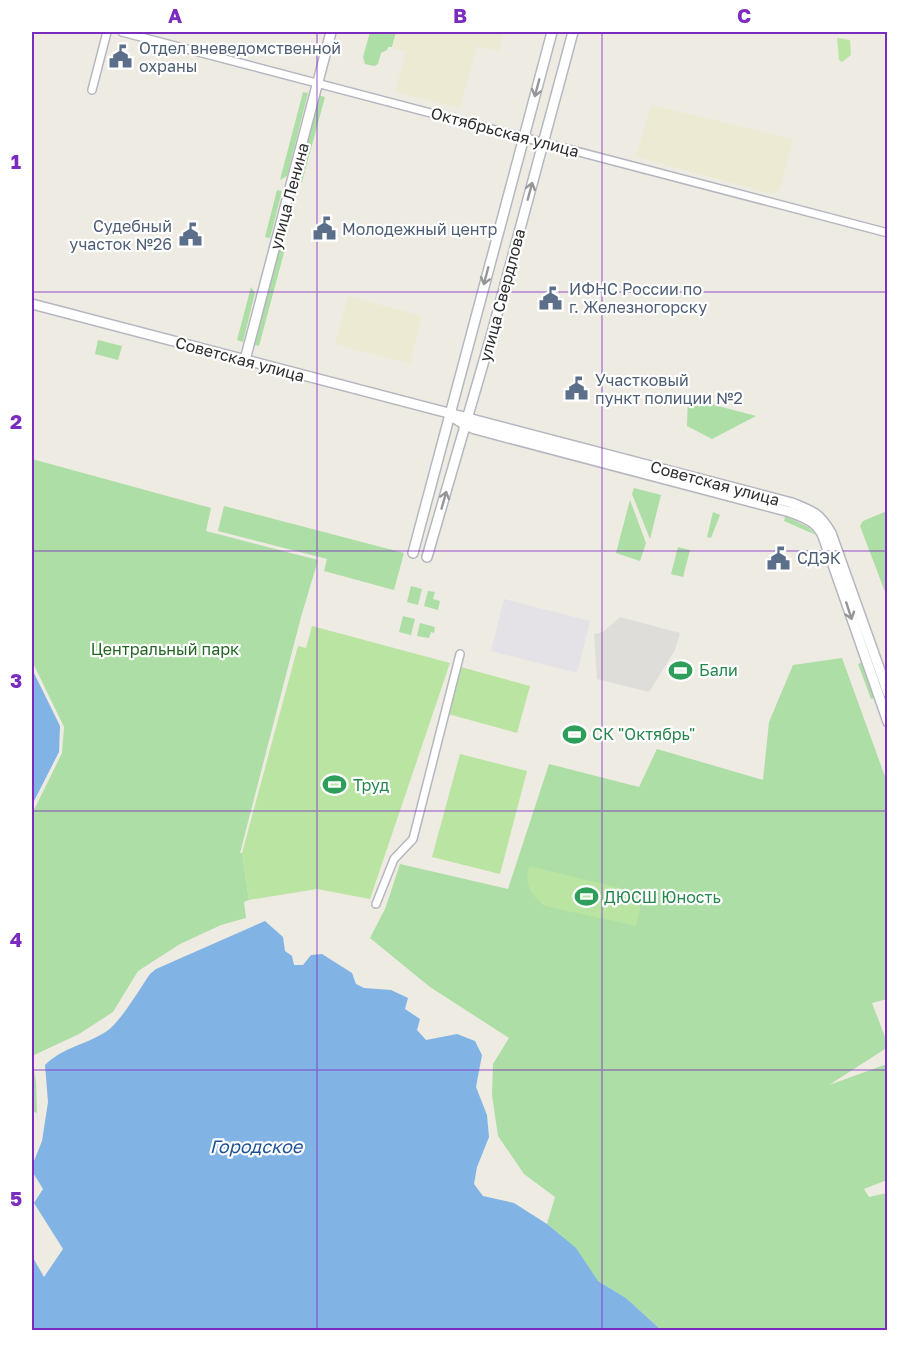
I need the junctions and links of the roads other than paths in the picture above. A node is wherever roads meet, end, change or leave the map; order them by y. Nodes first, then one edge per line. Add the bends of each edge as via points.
1 (107, 32) edge
2 (122, 32) edge
3 (331, 32) edge
4 (552, 32) edge
5 (573, 32) edge
6 (318, 83) junction
7 (92, 90) dead end
8 (524, 137) junction
9 (544, 142) junction
10 (888, 233) edge
11 (32, 304) edge
12 (245, 360) junction
13 (449, 414) junction
14 (466, 422) junction
15 (827, 535) junction
16 (413, 553) dead end
17 (428, 556) dead end
18 (871, 645) junction
19 (861, 649) junction
20 (460, 654) dead end
21 (888, 693) edge
22 (888, 722) edge
23 (376, 904) dead end

1 - 7 street
2 - 6 street, Октябрьская улица
3 - 6 main road, улица Ленина
4 -> 8 main road, улица Свердлова
5 - 9 main road, улица Свердлова
6 - 8 street, Октябрьская улица
6 - 12 main road, улица Ленина
8 - 9 street, Октябрьская улица
8 -> 13 main road, улица Свердлова
9 - 10 street, Октябрьская улица
14 -> 9 main road, улица Свердлова
11 - 12 main road, Советская улица
12 - 13 main road, Советская улица
13 - 14 main road, Советская улица
13 - 16 main road, улица Свердлова
14 - 15 main road, Советская улица via 791,508 819,517
17 -> 14 main road, улица Свердлова
15 - 18 main road
15 -> 19 main road
18 - 19 main road
18 - 21 main road
19 - 22 main road
20 - 23 street via 412,839 394,859

